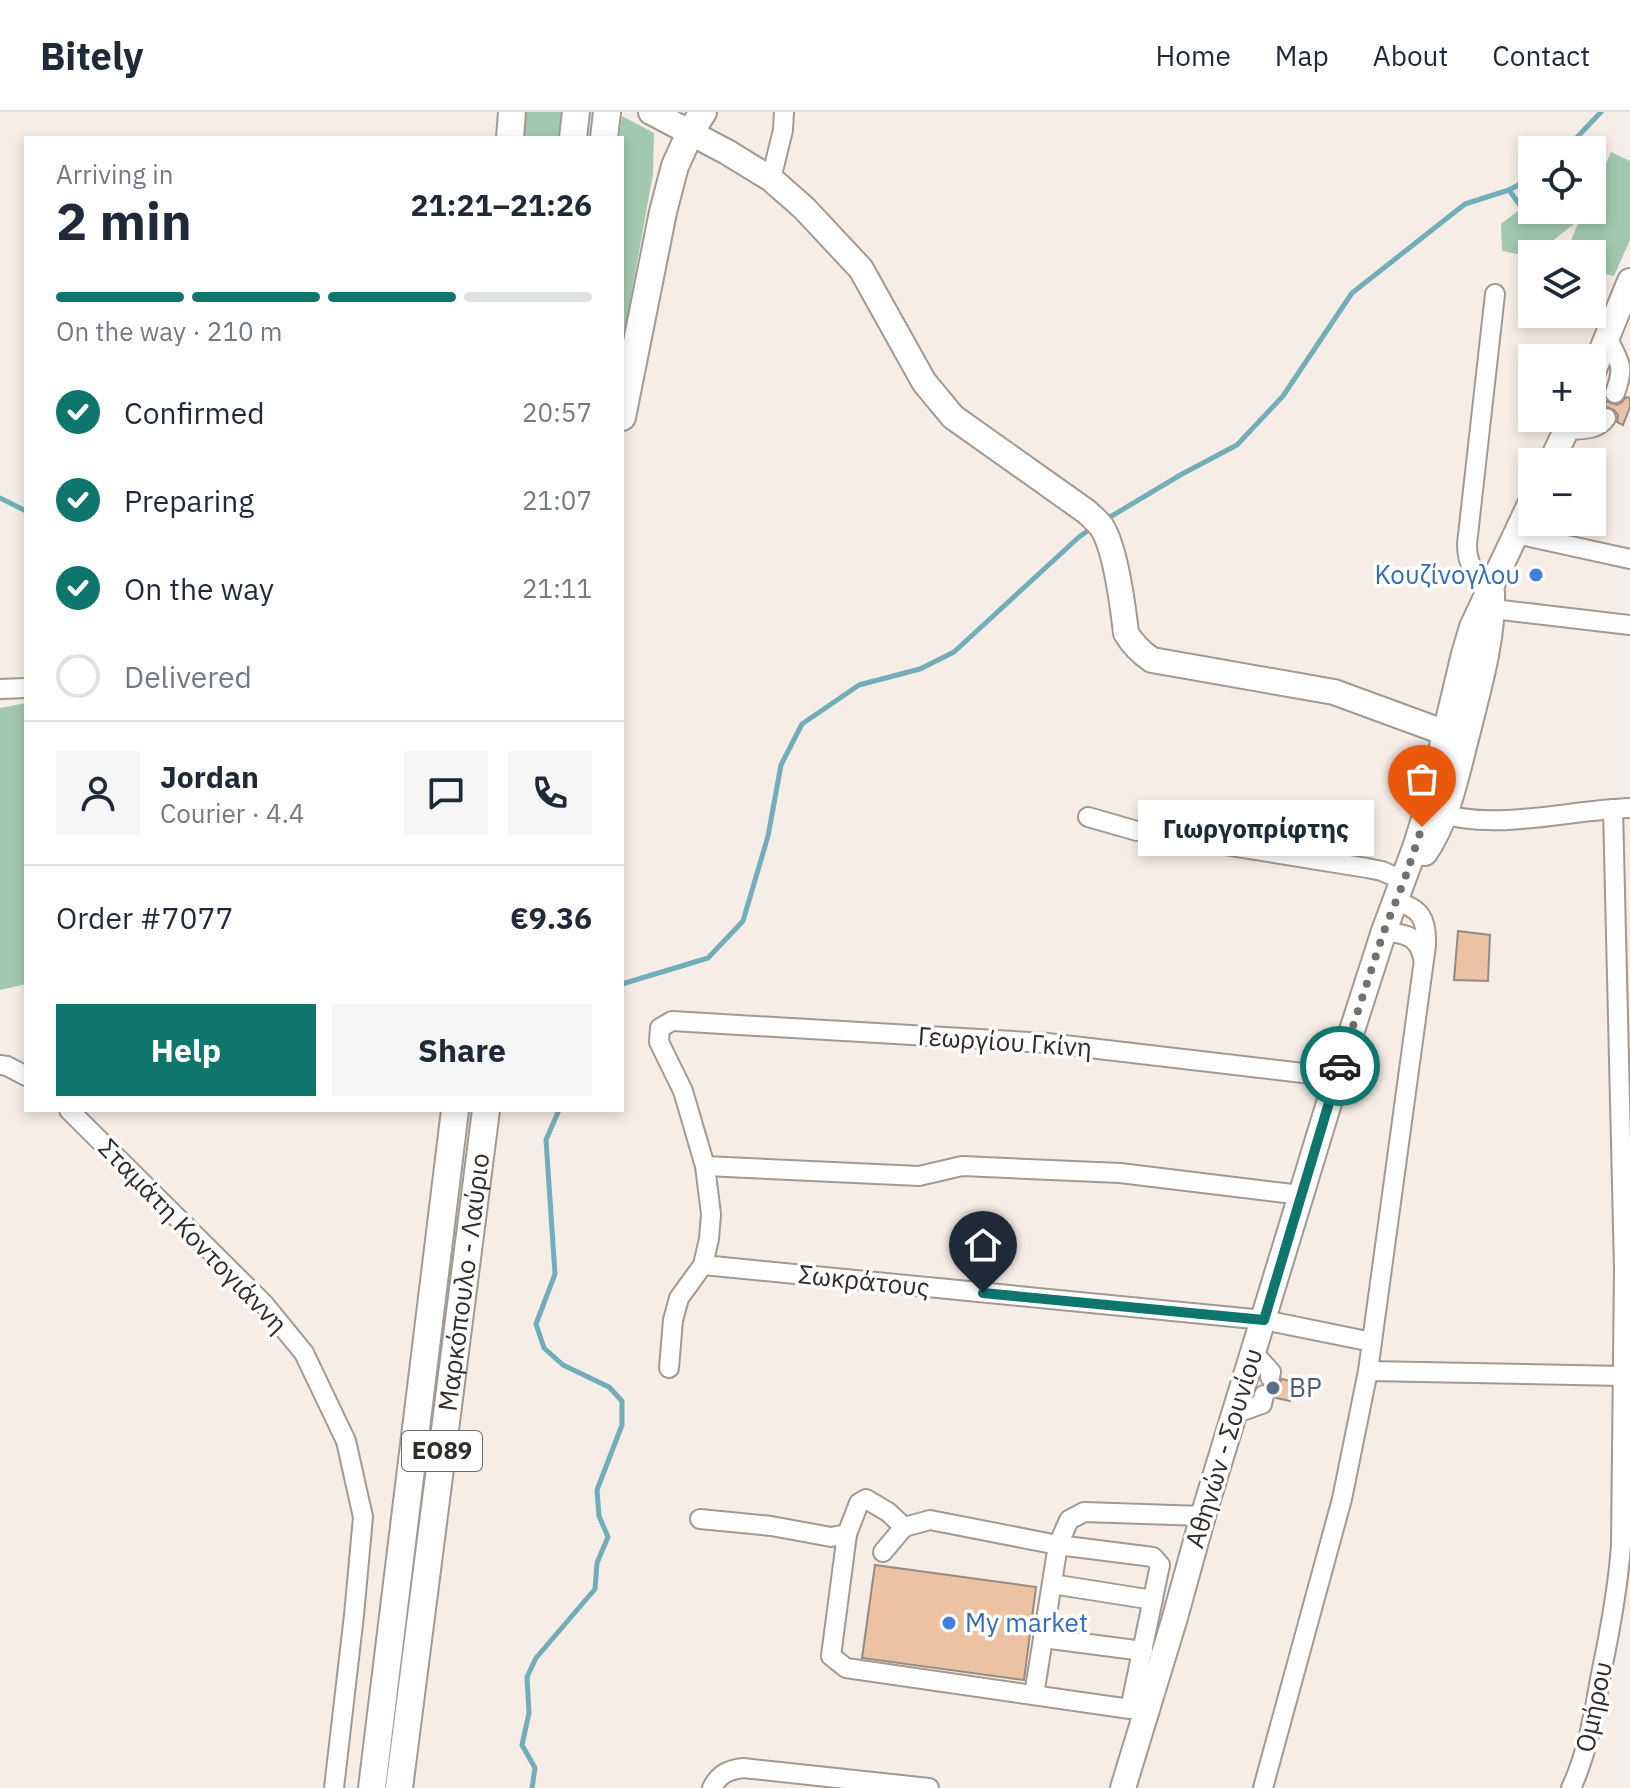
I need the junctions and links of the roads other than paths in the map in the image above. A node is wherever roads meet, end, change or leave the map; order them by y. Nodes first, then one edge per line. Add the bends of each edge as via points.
1 (512, 112) edge
2 (576, 112) edge
3 (607, 112) edge
4 (784, 112) edge
5 (652, 113) edge
6 (697, 122) edge
7 (510, 136) edge
8 (573, 136) edge
9 (604, 136) edge
10 (771, 179) junction
11 (1630, 281) edge
12 (1495, 294) dead end
13 (1608, 339) junction
14 (1606, 344) edge
15 (1615, 393) dead end
16 (624, 407) edge
17 (1518, 530) edge
18 (1516, 534) junction
19 (1630, 559) edge
20 (1492, 598) junction
21 (1630, 625) edge
22 (24, 688) edge
23 (0, 689) edge
24 (1454, 737) junction
25 (1621, 808) edge
26 (1435, 812) junction
27 (1088, 817) dead end
28 (1399, 892) junction
29 (1384, 931) junction
30 (1423, 958) junction
31 (0, 1065) edge
32 (24, 1075) edge
33 (1337, 1077) junction
34 (71, 1112) edge
35 (455, 1112) edge
36 (486, 1112) edge
37 (705, 1166) junction
38 (1301, 1195) junction
39 (703, 1265) junction
40 (1627, 1267) edge
41 (1264, 1320) junction
42 (1372, 1342) junction
43 (1253, 1352) junction
44 (669, 1368) dead end
45 (1368, 1371) junction
46 (1623, 1376) junction
47 (1234, 1414) junction
48 (1203, 1516) junction
49 (700, 1519) dead end
50 (904, 1527) junction
51 (847, 1534) junction
52 (1058, 1545) junction
53 (1626, 1546) edge
54 (883, 1552) dead end
55 (1052, 1584) junction
56 (1153, 1600) junction
57 (1174, 1621) junction
58 (1148, 1624) junction
59 (1043, 1638) junction
60 (1146, 1665) junction
61 (1034, 1695) junction
62 (334, 1788) edge
63 (372, 1788) edge
64 (399, 1788) edge
65 (712, 1788) edge
66 (929, 1788) edge
67 (1123, 1788) edge
68 (1263, 1788) edge
69 (1571, 1788) edge

1 - 7 highway
2 - 8 highway
3 - 9 highway
4 - 10 street
5 - 6 main road
6 - 10 main road via 727,152
6 - 16 highway via 675,166 663,212
10 - 24 main road via 861,269 924,382 953,417 1100,524 1132,644 1152,660 1334,692
11 - 13 main road
12 - 20 street via 1467,544 1472,569
13 - 14 main road
13 - 15 street via 1621,367
17 - 18 main road, Αθηνών - Σουνίου
18 - 19 street
18 - 20 main road, Αθηνών - Σουνίου
20 - 21 street
20 - 24 main road, Αθηνών - Σουνίου via 1472,627
22 - 23 street
24 - 26 main road, Αθηνών - Σουνίου
25 - 26 street via 1492,821
25 - 40 street, Ομήρου
26 - 28 main road, Αθηνών - Σουνίου via 1430,846
27 - 28 street via 1137,831 1382,871
28 - 29 main road, Αθηνών - Σουνίου
28 - 30 street via 1422,917
29 - 30 street via 1410,937
29 - 33 main road, Αθηνών - Σουνίου
30 - 42 street
31 - 32 street
33 - 37 street, Γεωργίου Γκίνη via 1047,1043 672,1021 660,1028 659,1042 683,1091
33 - 38 main road, Αθηνών - Σουνίου
34 - 62 street, Σταμάτη Κοντογιάννη via 264,1304 304,1353 346,1441 363,1517
35 - 63 highway, Μαρκόπουλο - Λαύριο / ΕΟ89
36 - 64 highway, Μαρκόπουλο - Λαύριο / ΕΟ89
37 - 38 street via 919,1176 962,1166 1104,1172
37 - 39 street via 711,1214
38 - 41 main road, Αθηνών - Σουνίου
39 - 41 street, Σωκράτους
39 - 44 street via 679,1298
40 - 46 street, Ομήρου
41 - 42 street, Σωκράτους
41 - 43 main road, Αθηνών - Σουνίου
42 - 45 street
43 - 47 main road, Αθηνών - Σουνίου
43 - 47 street via 1271,1372 1262,1404
45 - 46 street
45 - 68 street via 1342,1499
46 - 53 street, Ομήρου
47 - 48 main road, Αθηνών - Σουνίου
48 - 52 street via 1084,1512 1069,1520
48 - 57 main road, Αθηνών - Σουνίου
49 - 51 street via 831,1537
50 - 51 street via 866,1499 859,1503
50 - 52 street via 930,1520
50 - 54 street
51 - 61 street via 831,1656 846,1668
52 - 55 street
52 - 56 street via 1153,1557 1160,1565
53 - 69 street, Ομήρου via 1583,1763
55 - 56 street
55 - 59 street
56 - 58 street
57 - 58 street
57 - 60 main road, Αθηνών - Σουνίου
58 - 60 street
59 - 60 street
59 - 61 street
60 - 61 street via 1130,1709
60 - 67 main road, Αθηνών - Σουνίου
65 - 66 street via 720,1776 743,1768

